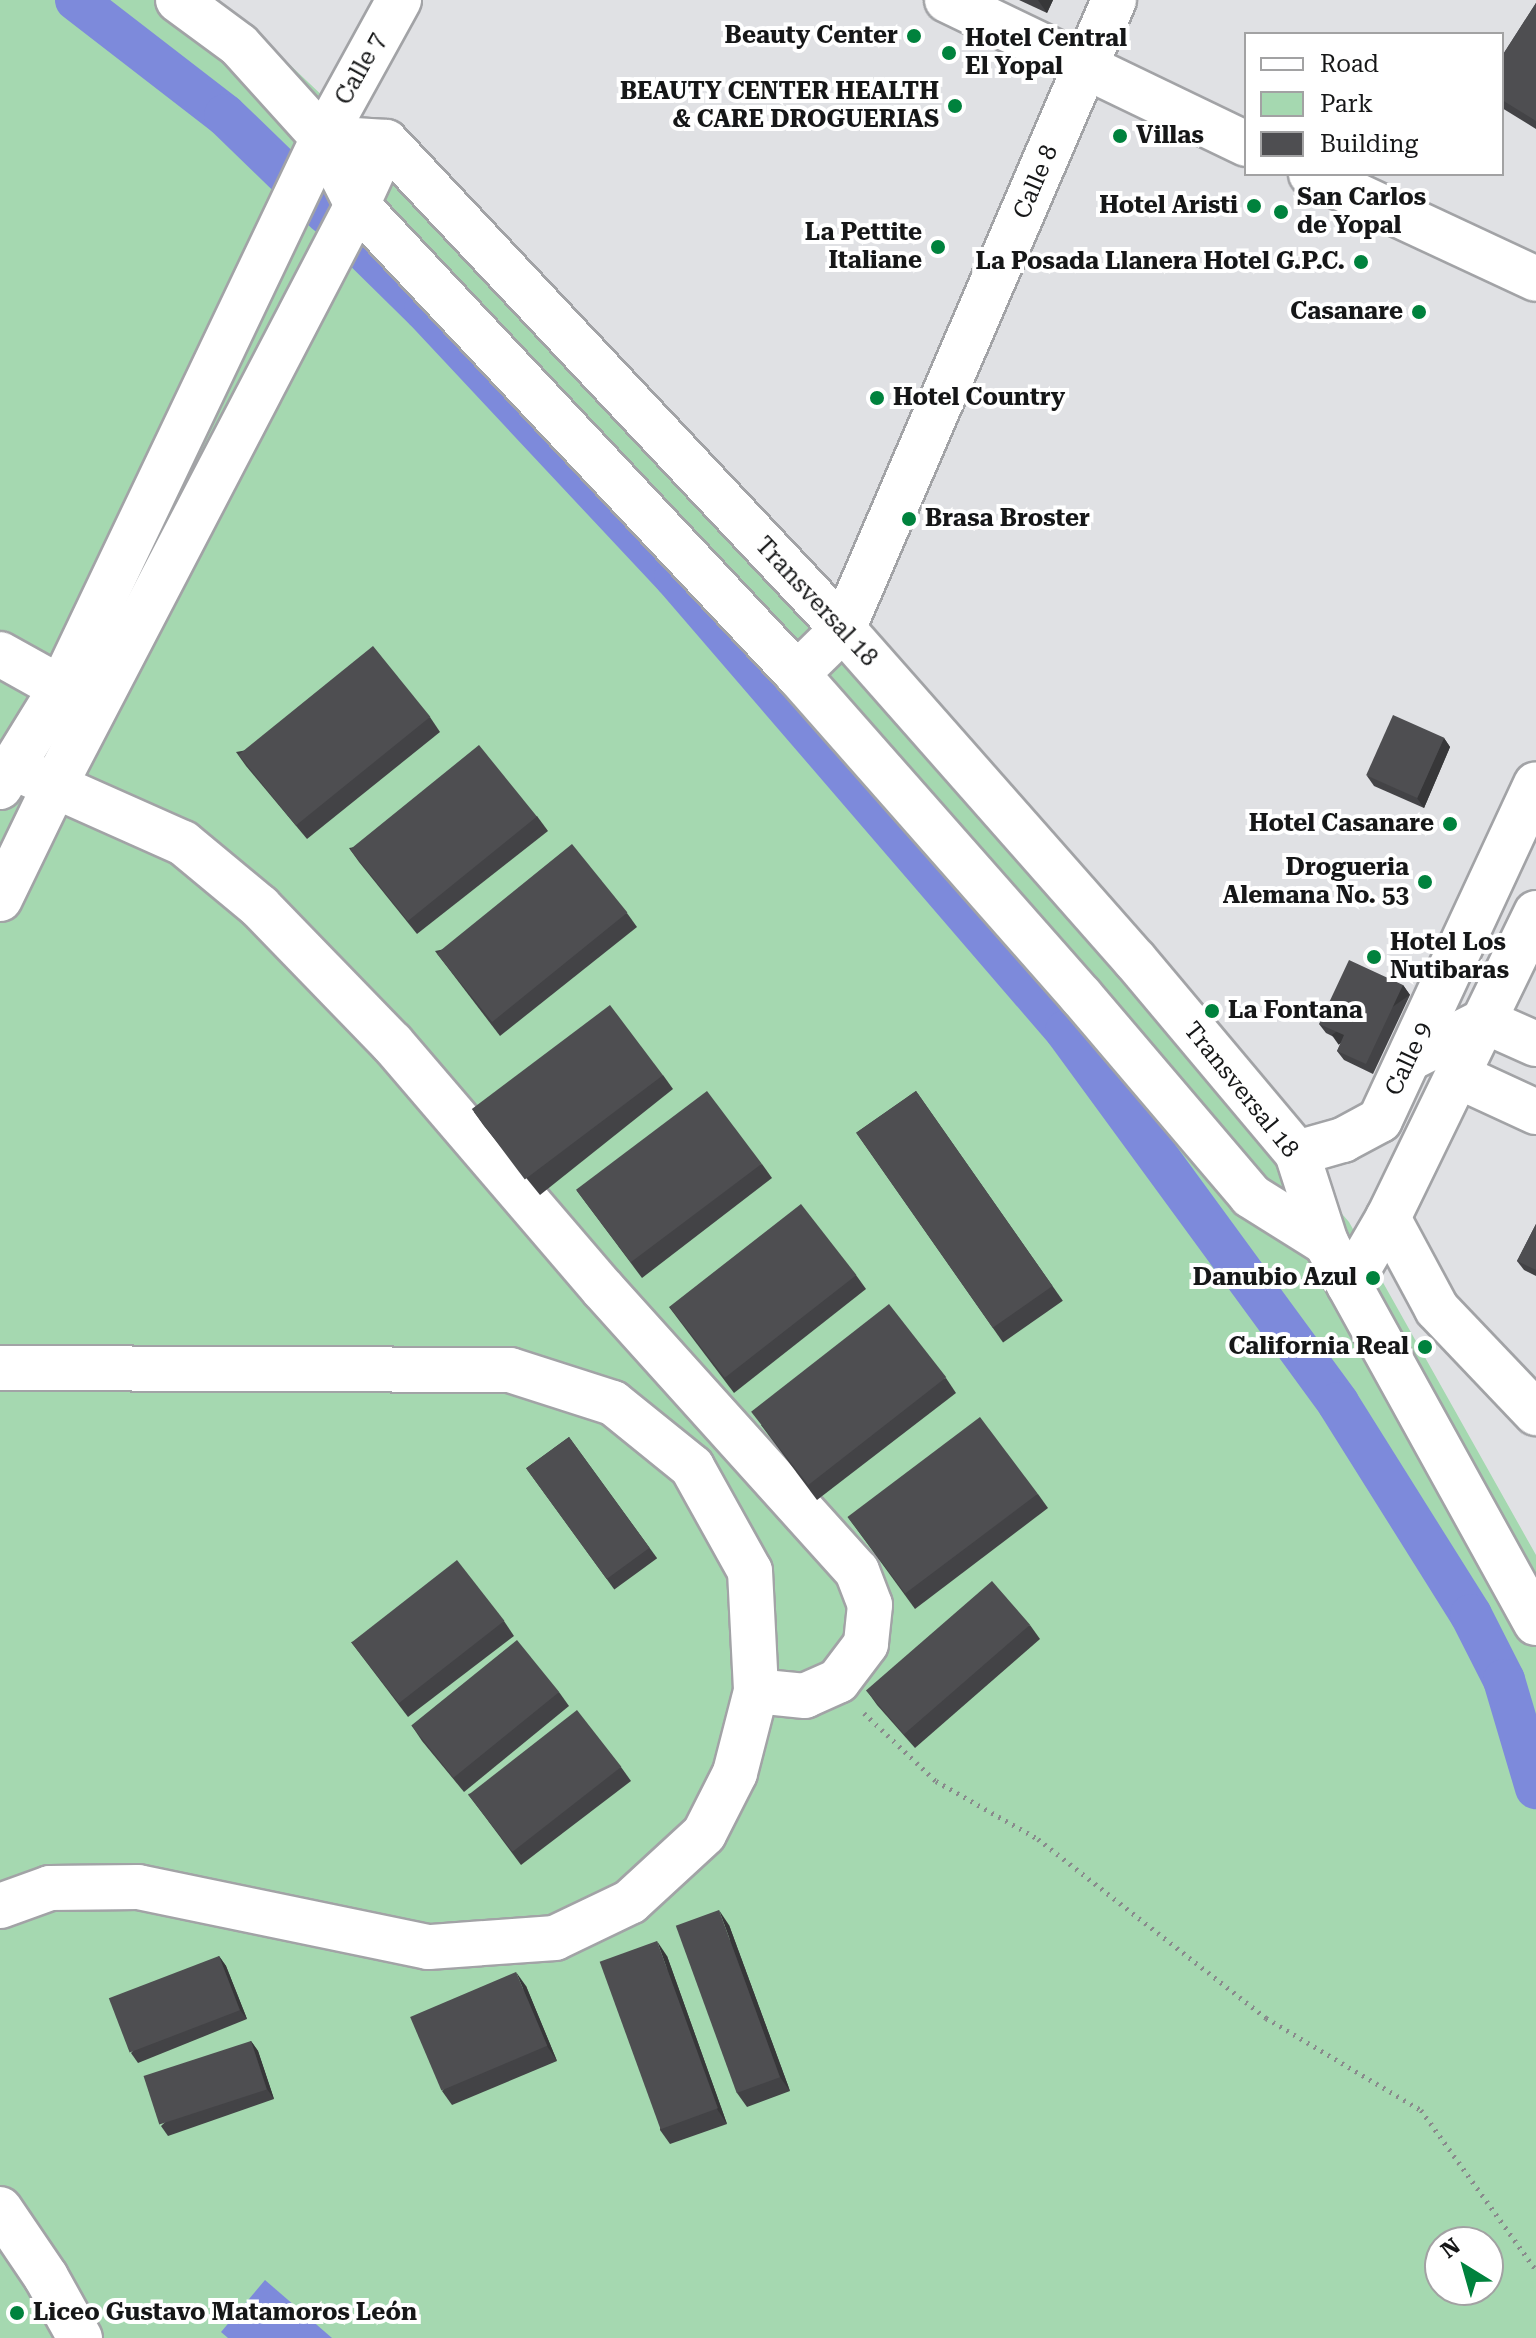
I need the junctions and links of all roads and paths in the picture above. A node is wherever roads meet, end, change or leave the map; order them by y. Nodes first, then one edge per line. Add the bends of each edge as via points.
1 (178, 0) edge
2 (399, 0) edge
3 (947, 0) edge
4 (1114, 0) edge
5 (1085, 69) junction
6 (322, 139) junction
7 (386, 142) junction
8 (1244, 143) edge
9 (1315, 176) edge
10 (357, 205) junction
11 (1536, 279) edge
12 (843, 629) junction
13 (0, 654) edge
14 (797, 674) junction
15 (61, 688) junction
16 (5, 777) edge
17 (1536, 784) edge
18 (55, 785) junction
19 (0, 899) edge
20 (1536, 913) edge
21 (1484, 1021) junction
22 (1536, 1044) edge
23 (1409, 1059) junction
24 (1458, 1076) junction
25 (1536, 1112) edge
26 (1297, 1153) junction
27 (1388, 1218) junction
28 (1326, 1243) junction
29 (1349, 1285) junction
30 (0, 1368) edge
31 (1536, 1413) edge
32 (1536, 1623) edge
33 (838, 1681) junction
34 (756, 1691) junction
35 (0, 1906) edge
36 (0, 2209) edge
37 (1536, 2270) edge
38 (80, 2338) edge

1 - 6 street via 239,45
2 - 6 street, Calle 7
3 - 5 street
4 - 5 street, Calle 8
5 - 8 street
5 - 12 street, Calle 8
6 - 7 street
6 - 10 street
6 - 15 street, Calle 7
7 - 10 street
7 - 12 street, Transversal 18
9 - 11 street
10 - 14 street
10 - 18 street
12 - 14 street
12 - 26 street, Transversal 18
13 - 15 street
14 - 28 street via 1251,1196
15 - 16 street, Calle 7
16 - 18 street
17 - 23 street, Calle 9
18 - 19 street
18 - 33 street via 183,843 260,907 392,1043 602,1288 857,1571 870,1605 866,1644
20 - 21 street
21 - 22 street
21 - 23 street
21 - 24 street
23 - 26 street, Calle 9 via 1380,1120 1343,1140
24 - 25 street
24 - 27 street
26 - 28 street, Transversal 18
27 - 29 street
27 - 31 street via 1437,1309
28 - 29 street, Transversal 18
29 - 32 street, Transversal 18
30 - 34 street via 510,1370 613,1403 692,1467 750,1571
33 - 34 street via 805,1696
33 - 37 path via 871,1722 936,1781 1038,1839 1266,2018 1421,2110
34 - 35 street via 735,1773 704,1834 630,1902 555,1938 428,1947 138,1887 50,1888
36 - 38 street

